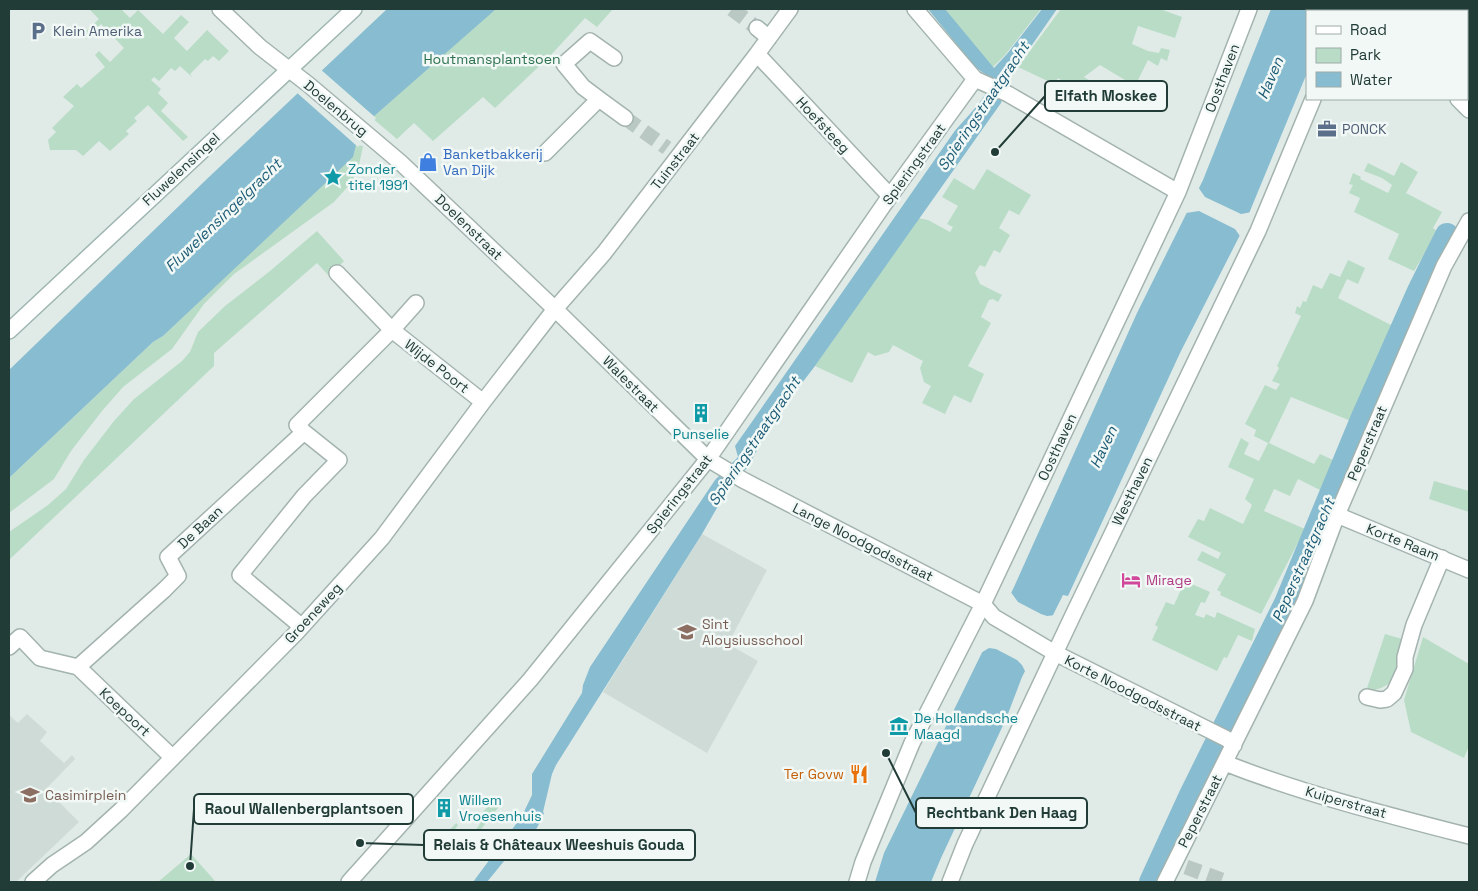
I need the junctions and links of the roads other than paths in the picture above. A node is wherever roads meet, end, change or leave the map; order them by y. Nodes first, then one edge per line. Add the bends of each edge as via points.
1 (220, 9) edge
2 (354, 9) edge
3 (790, 9) edge
4 (915, 9) edge
5 (1249, 9) edge
6 (757, 54) junction
7 (614, 58) dead end
8 (289, 69) junction
9 (980, 82) junction
10 (599, 99) junction
11 (1313, 100) edge
12 (1459, 100) edge
13 (1469, 110) edge
14 (625, 118) tunnel mouth
15 (379, 144) joint
16 (545, 153) dead end
17 (1178, 192) junction
18 (890, 196) junction
19 (1469, 221) edge
20 (337, 273) dead end
21 (416, 303) dead end
22 (555, 309) junction
23 (392, 330) junction
24 (9, 331) edge
25 (483, 402) junction
26 (300, 428) junction
27 (713, 462) junction
28 (742, 480) joint
29 (1337, 515) junction
30 (1442, 558) junction
31 (1469, 570) edge
32 (983, 604) junction
33 (301, 626) junction
34 (9, 647) edge
35 (1055, 653) junction
36 (78, 667) junction
37 (1367, 697) dead end
38 (1231, 742) junction
39 (172, 757) junction
40 (1225, 763) junction
41 (1469, 836) edge
42 (33, 882) edge
43 (349, 882) edge
44 (857, 882) edge
45 (950, 882) edge
46 (1165, 882) edge

1 - 8 street, Doelenbrug
2 - 8 street, Fluwelensingel
3 - 6 street, Tuinstraat via 763,33
4 - 9 street
5 - 17 street, Oosthaven
6 - 18 street, Hoefsteeg
6 - 22 street, Tuinstraat via 673,153 604,253
7 - 10 street via 590,40 564,64 583,87
8 - 15 street, Doelenbrug
8 - 24 street, Fluwelensingel
9 - 17 street via 1008,94
9 - 18 street, Spieringstraat
10 - 14 street
10 - 16 street
11 - 35 street, Westhaven via 1258,231
12 - 13 street
15 - 22 street, Doelenstraat
17 - 32 street, Oosthaven
18 - 27 street, Spieringstraat
19 - 29 street, Peperstraat via 1444,266
20 - 23 street, Wijde Poort
21 - 23 street, Wijde Poort
22 - 25 street, Groeneweg
22 - 27 street, Walestraat
23 - 25 street, Wijde Poort
23 - 26 street, De Baan
25 - 33 street, Groeneweg via 382,538
26 - 33 street via 339,460 304,496 240,575
26 - 36 street, De Baan via 168,557 178,576
27 - 28 street, Walestraat
27 - 43 street, Spieringstraat via 530,680
28 - 32 street, Lange Noodgodsstraat
29 - 30 street, Korte Raam
29 - 38 street, Peperstraat via 1304,601
30 - 31 street, Korte Raam
30 - 37 street via 1414,625 1405,657 1406,669 1394,693 1387,699
32 - 35 street, Korte Noodgodsstraat via 994,617
32 - 44 street, Oosthaven via 912,743
33 - 39 street, Groeneweg
34 - 36 street via 20,637 40,658
35 - 38 street, Korte Noodgodsstraat
35 - 45 street, Westhaven
36 - 39 street, Koepoort
38 - 40 street, Peperstraat
39 - 42 street, Groeneweg via 86,842
40 - 41 street, Kuiperstraat via 1270,781
40 - 46 street, Peperstraat via 1180,865

